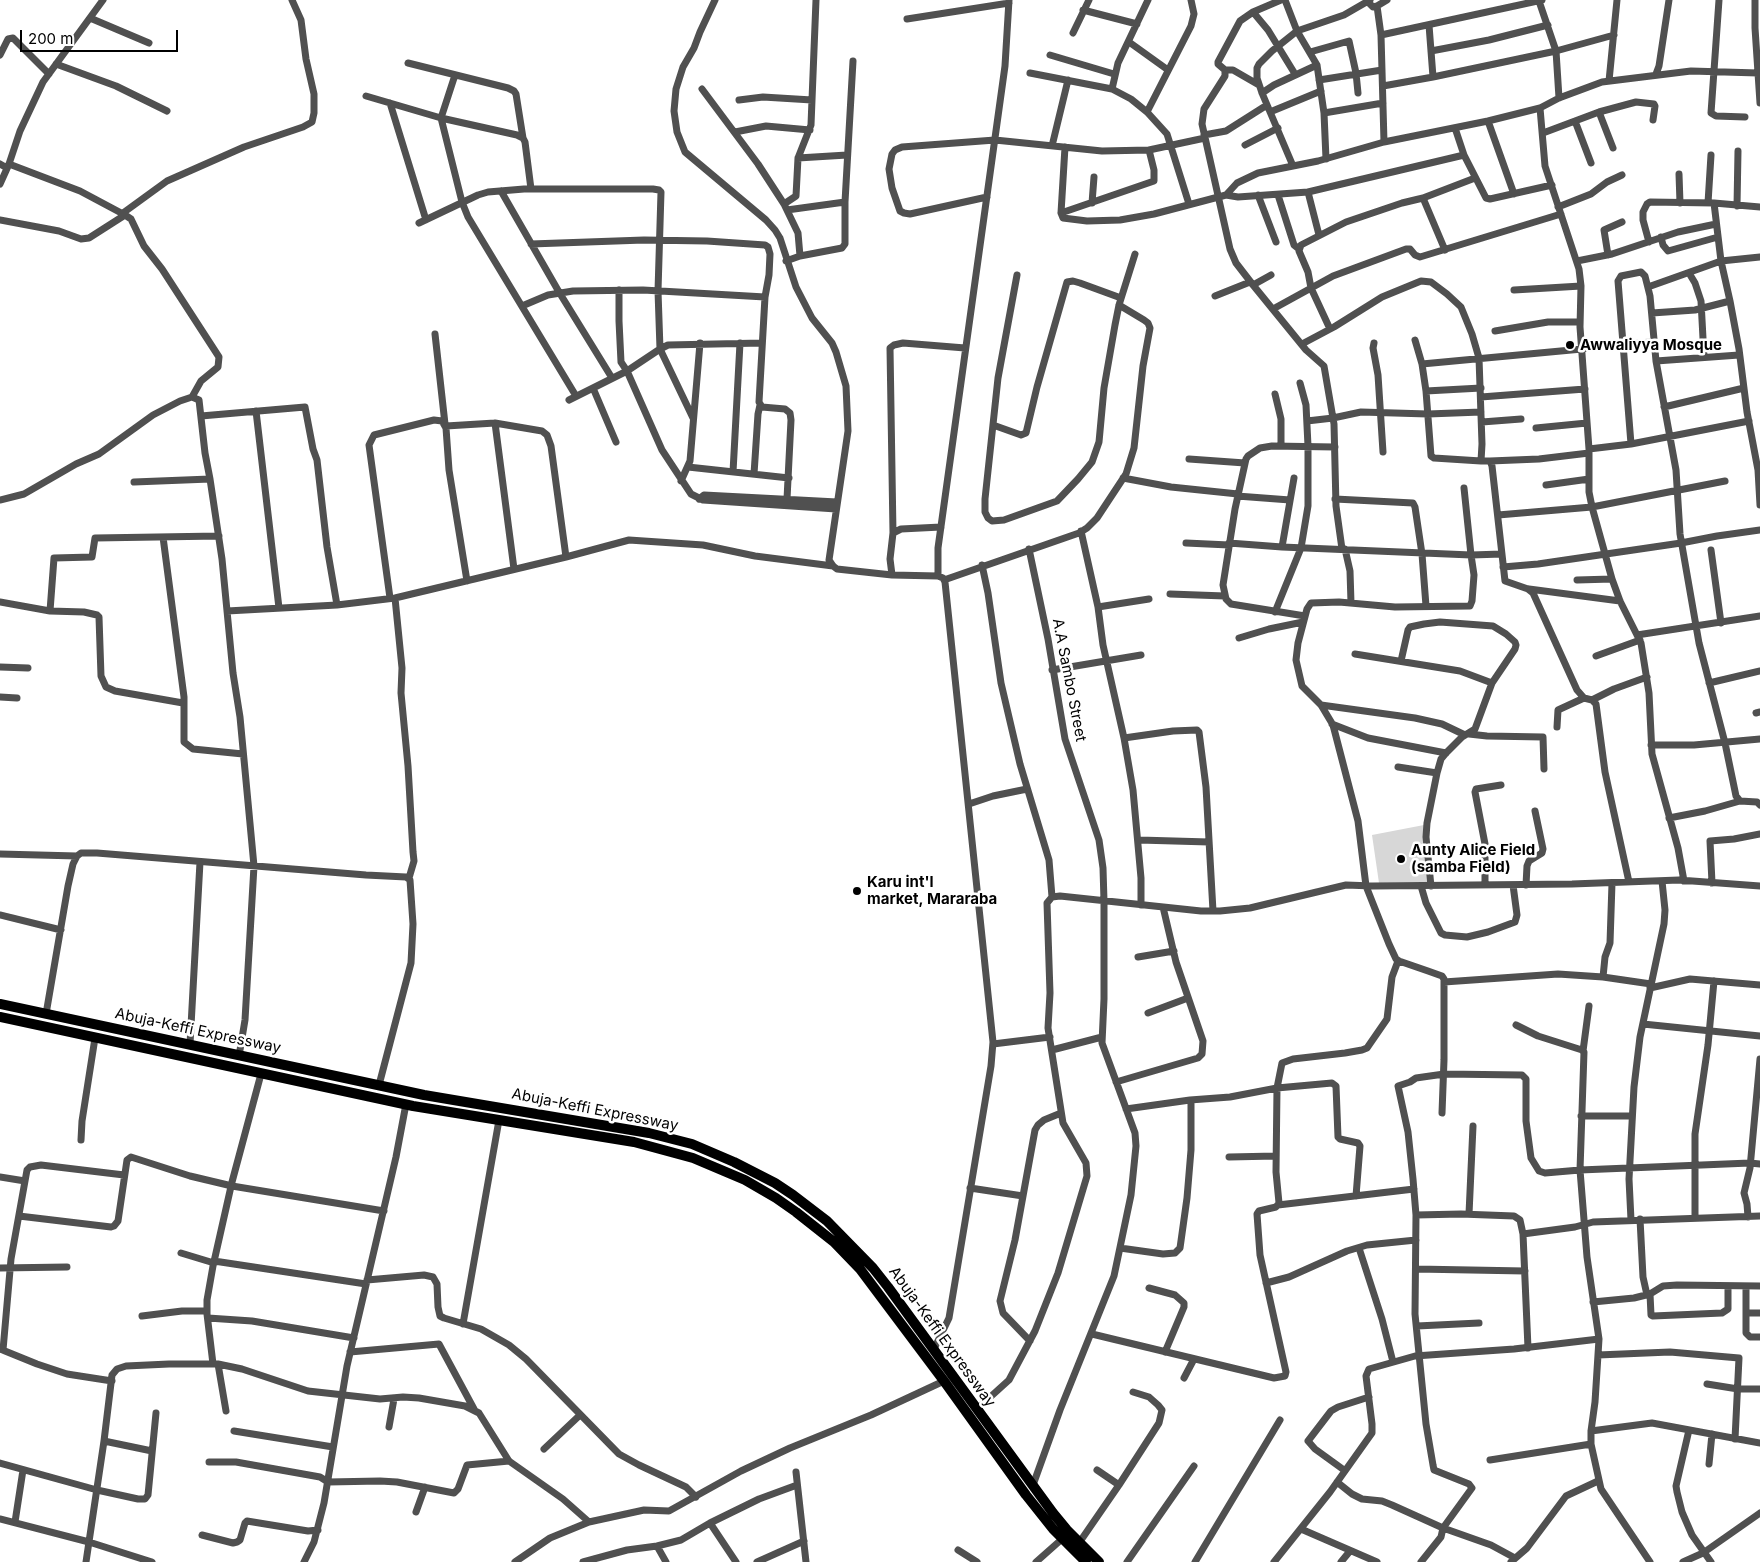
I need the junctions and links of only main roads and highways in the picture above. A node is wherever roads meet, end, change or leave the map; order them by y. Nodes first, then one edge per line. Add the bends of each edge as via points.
1 (0, 1004) edge
2 (0, 1017) edge
3 (563, 1118) junction
4 (561, 1130) junction
5 (1086, 1562) edge
6 (1099, 1562) edge

1 - 3 highway, Abuja-Keffi Expressway via 424,1095
2 - 4 highway, Abuja-Keffi Expressway via 406,1104
3 - 4 highway
3 - 6 highway, Abuja-Keffi Expressway via 692,1144 775,1183 827,1221 888,1286 1053,1513
4 - 5 highway, Abuja-Keffi Expressway via 674,1151 728,1172 776,1198 820,1230 860,1269 1026,1495 1062,1539

